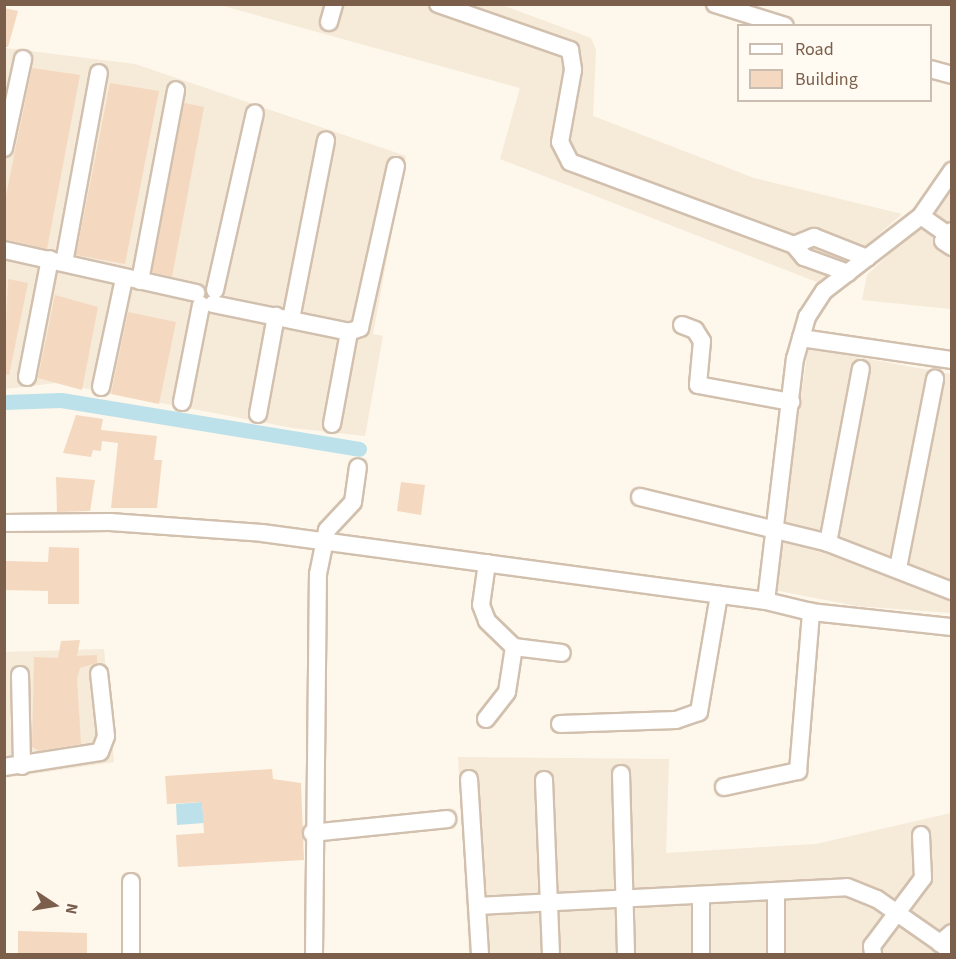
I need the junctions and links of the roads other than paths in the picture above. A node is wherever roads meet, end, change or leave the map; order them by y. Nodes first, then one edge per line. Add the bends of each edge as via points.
1 (334, 4) edge
2 (438, 4) edge
3 (715, 4) edge
4 (329, 22) dead end
5 (779, 24) edge
6 (23, 58) dead end
7 (932, 70) edge
8 (99, 73) dead end
9 (951, 75) edge
10 (176, 90) dead end
11 (255, 113) dead end
12 (326, 140) dead end
13 (4, 148) edge
14 (396, 166) dead end
15 (951, 171) edge
16 (921, 216) junction
17 (949, 237) edge
18 (794, 245) junction
19 (4, 250) edge
20 (867, 258) junction
21 (57, 261) junction
22 (848, 273) junction
23 (132, 280) junction
24 (206, 298) junction
25 (283, 318) junction
26 (682, 325) dead end
27 (349, 332) junction
28 (801, 338) junction
29 (951, 360) edge
30 (861, 369) dead end
31 (27, 377) dead end
32 (935, 380) dead end
33 (101, 387) dead end
34 (182, 402) dead end
35 (791, 402) junction
36 (258, 414) dead end
37 (332, 424) dead end
38 (358, 466) dead end
39 (640, 497) dead end
40 (4, 523) edge
41 (776, 528) junction
42 (323, 541) junction
43 (828, 543) junction
44 (487, 563) junction
45 (898, 568) junction
46 (951, 591) edge
47 (718, 595) junction
48 (766, 601) junction
49 (811, 612) junction
50 (951, 627) edge
51 (514, 647) junction
52 (562, 653) dead end
53 (99, 673) dead end
54 (20, 675) dead end
55 (486, 719) dead end
56 (560, 724) dead end
57 (22, 766) junction
58 (4, 767) edge
59 (621, 774) dead end
60 (469, 779) dead end
61 (543, 780) dead end
62 (724, 787) dead end
63 (447, 819) dead end
64 (312, 833) junction
65 (921, 835) dead end
66 (132, 882) dead end
67 (776, 891) junction
68 (701, 896) junction
69 (625, 898) junction
70 (550, 902) junction
71 (477, 906) junction
72 (896, 914) junction
73 (946, 946) edge
74 (131, 954) edge
75 (314, 954) edge
76 (480, 954) edge
77 (551, 954) edge
78 (626, 954) edge
79 (701, 954) edge
80 (776, 954) edge
81 (873, 954) edge

1 - 4 street
2 - 18 street via 570,50 573,70 560,142 570,162
3 - 5 street
6 - 13 street
7 - 9 street
8 - 21 street
10 - 23 street
11 - 24 street
12 - 25 street
14 - 27 street via 364,320
15 - 16 street
16 - 17 street
16 - 20 street
18 - 20 street via 814,237
18 - 22 street via 804,257
19 - 21 street
20 - 22 street
21 - 23 street
21 - 31 street
22 - 28 street via 824,291 807,317
23 - 24 street
23 - 33 street
24 - 25 street
24 - 34 street
25 - 27 street
25 - 36 street
26 - 35 street via 695,330 702,342 698,385
27 - 37 street
28 - 29 street
28 - 35 street
30 - 43 street
32 - 45 street
35 - 41 street
38 - 42 street via 349,512 332,525
39 - 41 street
40 - 42 street via 200,526
41 - 43 street
41 - 48 street
42 - 44 street
42 - 64 street via 316,604
43 - 45 street
44 - 47 street
44 - 51 street via 482,613
45 - 46 street
47 - 48 street
47 - 56 street via 699,712 676,720
48 - 49 street
49 - 50 street
49 - 62 street via 798,771
51 - 52 street
51 - 55 street via 507,692
53 - 57 street via 106,736 100,752
54 - 57 street
57 - 58 street
59 - 69 street
60 - 71 street
61 - 70 street
63 - 64 street
64 - 75 street
65 - 72 street via 923,878
66 - 74 street
67 - 68 street
67 - 72 street via 847,887
67 - 80 street
68 - 69 street
68 - 79 street
69 - 70 street
69 - 78 street
70 - 71 street
70 - 77 street
71 - 76 street
72 - 73 street
72 - 81 street via 872,946

